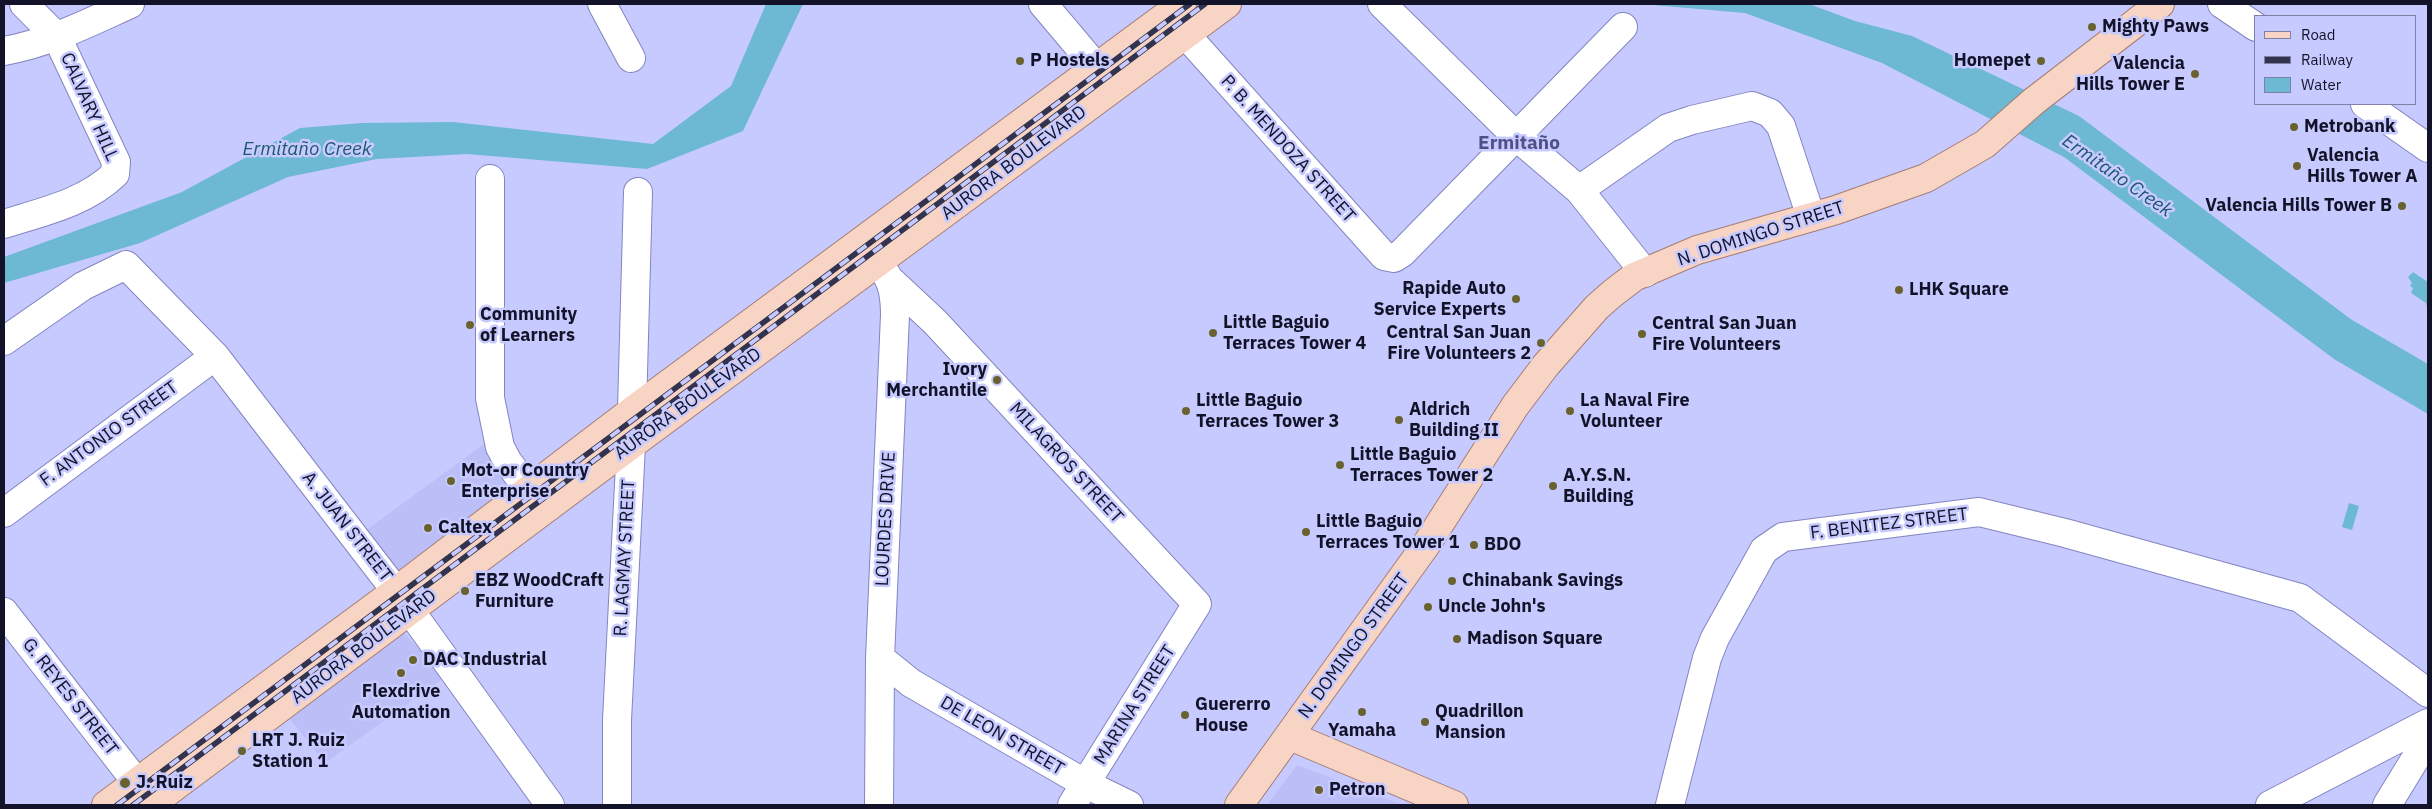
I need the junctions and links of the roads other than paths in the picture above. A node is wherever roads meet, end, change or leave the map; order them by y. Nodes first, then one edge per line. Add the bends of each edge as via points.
1 (24, 4) edge
2 (130, 4) edge
3 (602, 4) edge
4 (1043, 4) edge
5 (1182, 4) edge
6 (1227, 4) edge
7 (1382, 4) edge
8 (2160, 4) edge
9 (2222, 4) edge
10 (2254, 26) edge
11 (1623, 27) dead end
12 (1186, 34) junction
13 (57, 37) junction
14 (4, 51) edge
15 (631, 58) dead end
16 (1097, 68) junction
17 (2366, 105) edge
18 (1004, 136) junction
19 (1518, 137) junction
20 (2428, 148) edge
21 (1022, 157) junction
22 (490, 179) dead end
23 (1579, 190) junction
24 (638, 192) dead end
25 (1811, 217) junction
26 (4, 224) edge
27 (861, 242) junction
28 (884, 272) junction
29 (1645, 273) junction
30 (895, 315) junction
31 (935, 322) junction
32 (4, 340) edge
33 (215, 356) junction
34 (632, 411) junction
35 (630, 446) junction
36 (528, 490) junction
37 (4, 513) edge
38 (404, 601) junction
39 (1197, 604) joint
40 (4, 612) edge
41 (880, 658) junction
42 (2428, 693) edge
43 (2428, 723) edge
44 (1290, 736) junction
45 (2428, 738) edge
46 (1079, 795) edge
47 (148, 799) edge
48 (106, 805) edge
49 (550, 805) edge
50 (617, 805) edge
51 (879, 805) edge
52 (1129, 805) edge
53 (1238, 805) edge
54 (1454, 805) edge
55 (1670, 805) edge
56 (2270, 805) edge
57 (2387, 805) edge

1 - 13 street
2 - 13 street
3 - 15 street
4 - 16 street
5 - 16 main road, AURORA BOULEVARD
6 - 12 main road, AURORA BOULEVARD
7 - 19 street
8 - 25 main road, N. DOMINGO STREET via 2034,101 1984,144 1926,178
9 - 10 street
11 - 19 street
12 - 19 street, P. B. MENDOZA STREET via 1384,256 1394,258 1402,253
12 - 21 main road, AURORA BOULEVARD
13 - 14 street
13 - 26 street, CALVARY HILL via 116,162 115,174 106,183 69,204
16 - 18 main road, AURORA BOULEVARD
17 - 20 street
18 - 21 main road
18 - 27 main road, AURORA BOULEVARD
19 - 23 street
21 - 28 main road, AURORA BOULEVARD
22 - 36 street via 490,398 500,447
23 - 25 street via 1668,128 1752,106 1770,113 1781,126
23 - 29 street
24 - 34 street, R. LAGMAY STREET
25 - 29 main road, N. DOMINGO STREET via 1696,250
27 - 28 street, LOURDES DRIVE
27 - 34 main road, AURORA BOULEVARD
28 - 30 street, LOURDES DRIVE
28 - 31 street, MILAGROS STREET
28 - 35 main road, AURORA BOULEVARD
29 - 44 main road, N. DOMINGO STREET via 1597,307 1546,365 1508,415 1428,542
30 - 31 street via 922,316
30 - 41 street, LOURDES DRIVE
31 - 39 street, MILAGROS STREET
32 - 33 street, A. JUAN STREET via 83,286 126,265
33 - 37 street, F. ANTONIO STREET
33 - 38 street, A. JUAN STREET
34 - 35 street, R. LAGMAY STREET
34 - 36 main road, AURORA BOULEVARD
35 - 38 main road, AURORA BOULEVARD
35 - 50 street, R. LAGMAY STREET via 617,720
36 - 38 main road, AURORA BOULEVARD
38 - 47 main road, AURORA BOULEVARD
38 - 49 street, A. JUAN STREET
39 - 46 street, MARINA STREET
40 - 47 street, G. REYES STREET
41 - 46 street, DE LEON STREET via 911,683
41 - 51 street, LOURDES DRIVE
42 - 55 street, F. BENITEZ STREET via 2300,598 1988,514 1979,512 1783,538 1764,550 1709,651
43 - 56 street
44 - 53 main road, N. DOMINGO STREET
44 - 54 main road
45 - 57 street
46 - 52 street, DE LEON STREET
47 - 48 main road, AURORA BOULEVARD

